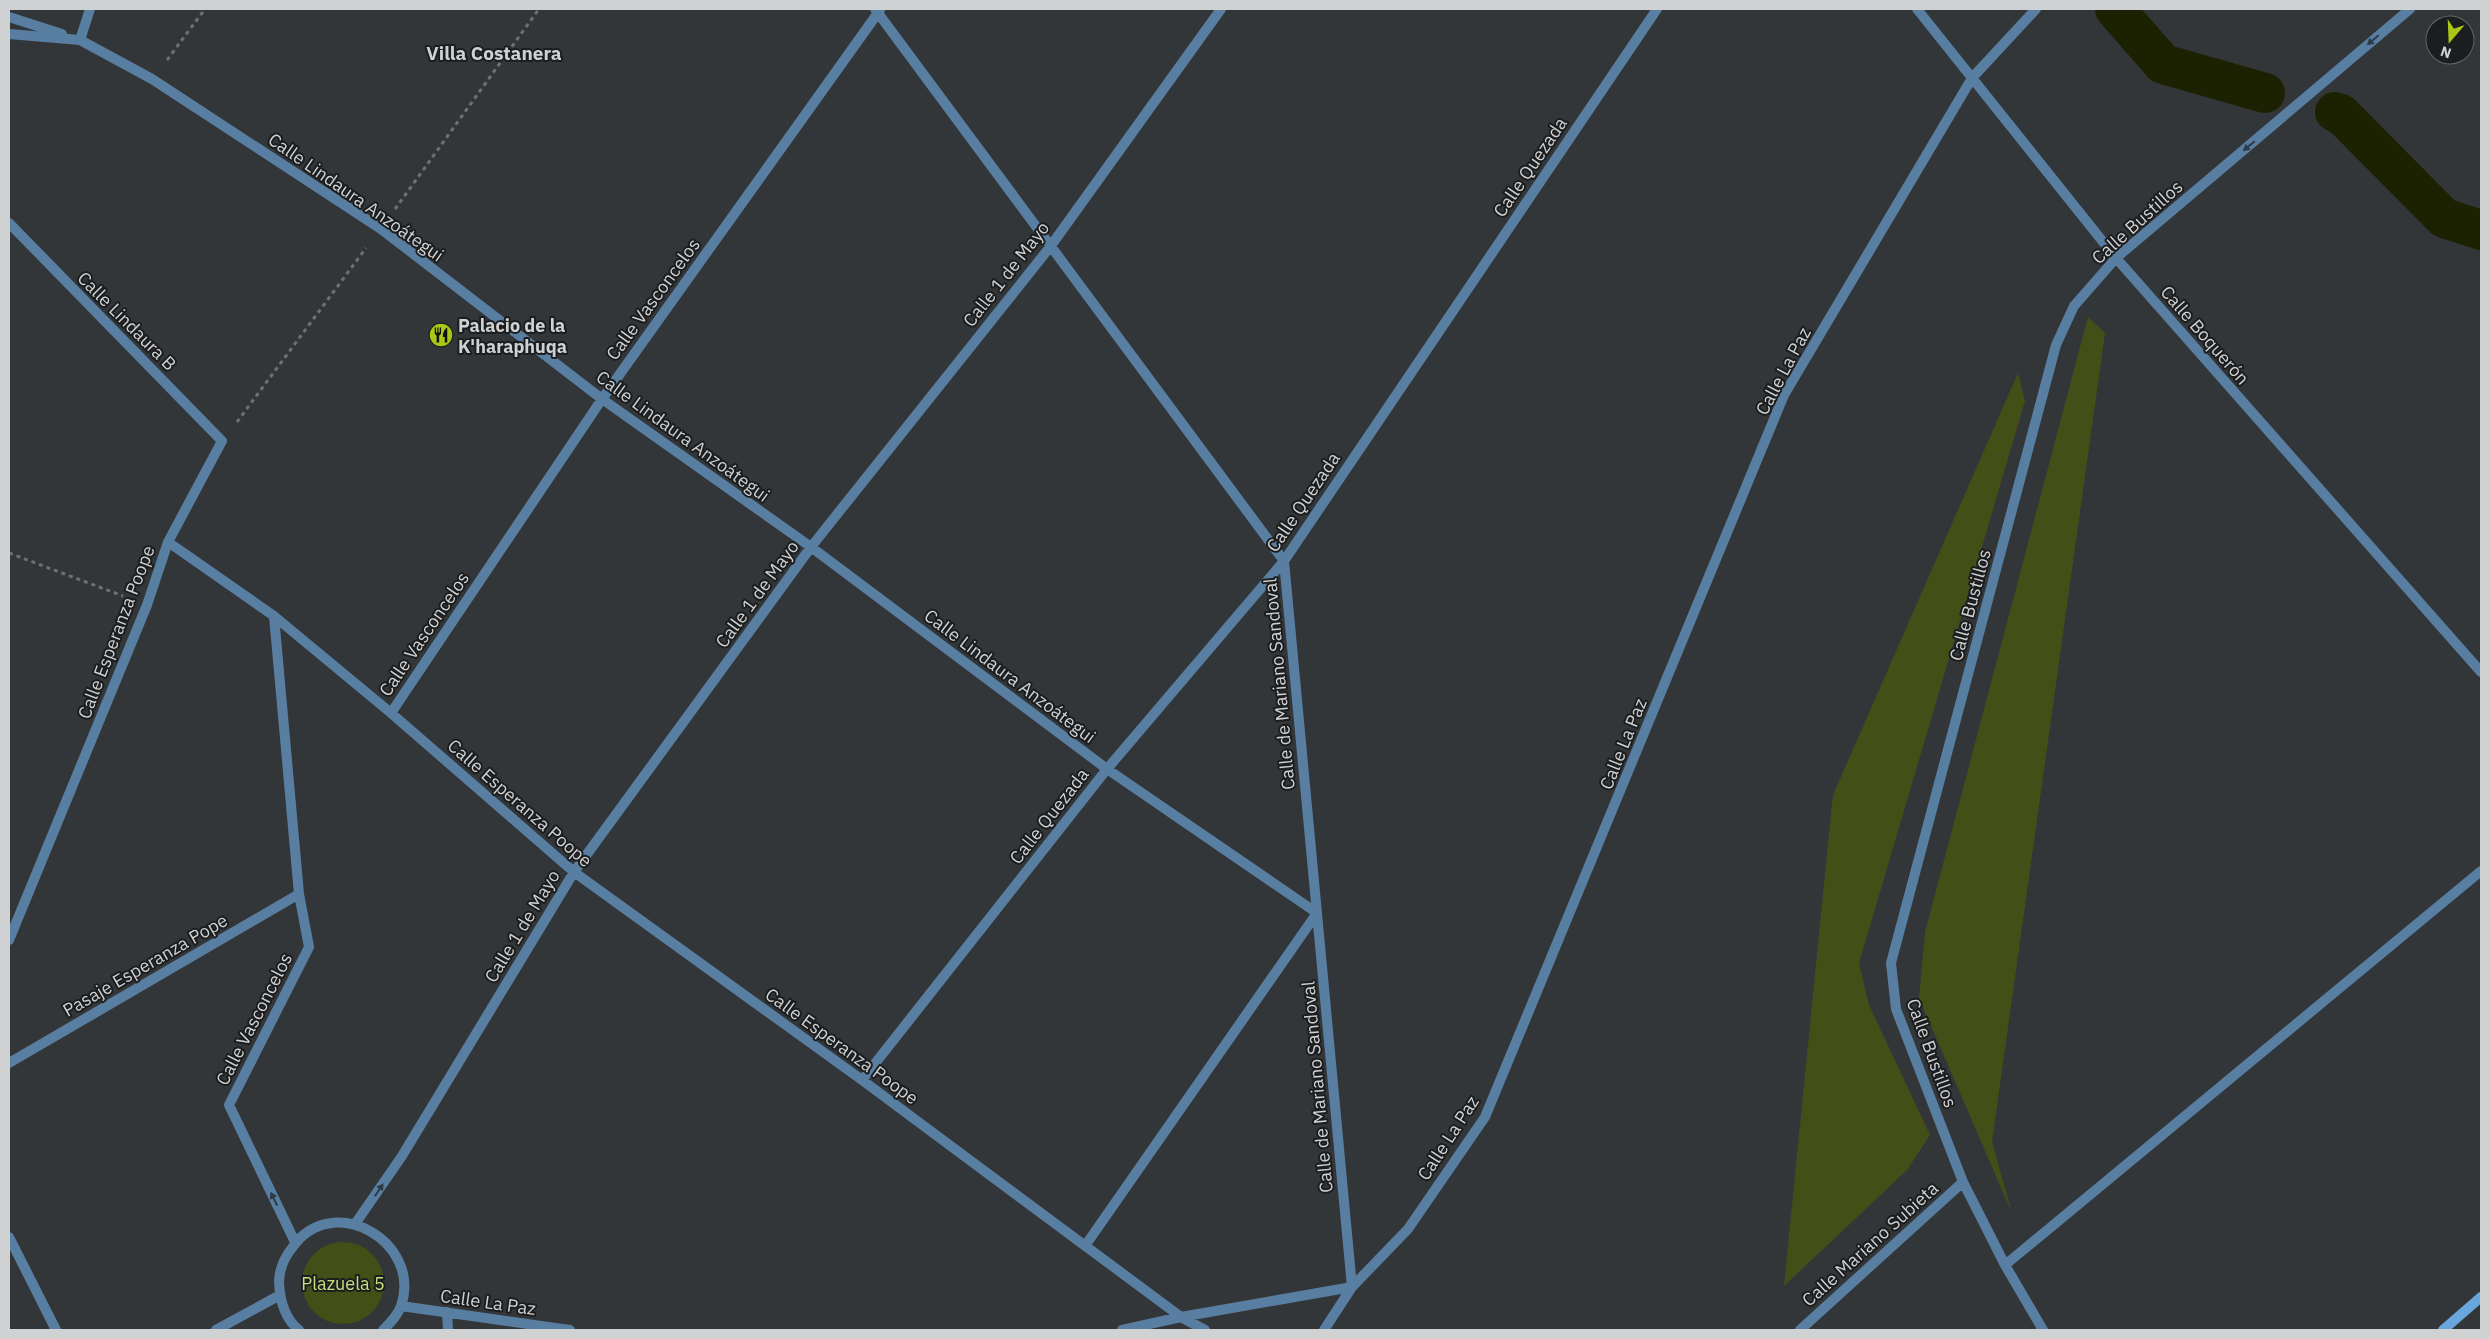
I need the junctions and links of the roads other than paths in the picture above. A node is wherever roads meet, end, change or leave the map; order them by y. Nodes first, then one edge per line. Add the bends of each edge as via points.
1 (90, 9) edge
2 (1221, 9) edge
3 (1657, 9) edge
4 (1917, 9) edge
5 (2036, 9) edge
6 (2410, 9) edge
7 (878, 10) edge
8 (9, 17) edge
9 (9, 34) edge
10 (80, 40) junction
11 (1972, 78) junction
12 (9, 224) edge
13 (1050, 247) junction
14 (2116, 258) junction
15 (602, 400) junction
16 (168, 542) junction
17 (811, 547) junction
18 (1284, 561) junction
19 (274, 616) junction
20 (2481, 672) edge
21 (391, 713) junction
22 (1107, 769) junction
23 (2481, 871) edge
24 (574, 872) junction
25 (299, 894) junction
26 (1317, 913) junction
27 (9, 940) edge
28 (9, 1063) edge
29 (862, 1080) junction
30 (1963, 1182) junction
31 (355, 1224) junction
32 (9, 1237) edge
33 (295, 1242) junction
34 (1085, 1246) junction
35 (2005, 1265) junction
36 (1352, 1287) junction
37 (280, 1295) junction
38 (2481, 1297) edge
39 (401, 1306) junction
40 (447, 1312) junction
41 (1181, 1317) junction
42 (56, 1330) edge
43 (216, 1330) edge
44 (299, 1330) edge
45 (383, 1330) edge
46 (448, 1330) edge
47 (570, 1330) edge
48 (1122, 1330) edge
49 (1205, 1330) edge
50 (1324, 1330) edge
51 (1800, 1330) edge
52 (2043, 1330) edge
53 (2443, 1330) edge

1 - 10 street
2 - 13 street, Calle 1 de Mayo
3 - 18 street, Calle Quezada
4 - 11 street, Calle Boquerón
5 - 11 street, Calle La Paz
6 -> 14 street, Calle Bustillos
7 - 13 street, Calle de Mariano Sandoval
7 - 15 street, Calle Vasconcelos
8 - 10 street
9 - 10 street, Calle Lindaura Anzoátegui
10 - 15 street, Calle Lindaura Anzoátegui via 152,79 380,229
11 - 14 street, Calle Boquerón
11 - 36 street, Calle La Paz via 1784,395 1485,1117 1408,1228
12 - 16 street, Calle Lindaura B via 222,440
13 - 17 street, Calle 1 de Mayo
13 - 18 street, Calle de Mariano Sandoval
14 - 20 street, Calle Boquerón
14 - 30 street, Calle Bustillos via 2074,306 2056,345 1891,963 1896,1009
15 - 17 street, Calle Lindaura Anzoátegui
15 - 21 street, Calle Vasconcelos
16 - 19 street, Calle Esperanza Poope
16 - 27 street, Calle Esperanza Poope via 147,605
17 - 22 street, Calle Lindaura Anzoátegui
17 - 24 street, Calle 1 de Mayo
18 - 22 street, Calle Quezada
18 - 26 street, Calle de Mariano Sandoval
19 - 21 street, Calle Esperanza Poope
19 - 25 street, Calle Vasconcelos
21 - 24 street, Calle Esperanza Poope
22 - 26 street, Calle Lindaura Anzoátegui
22 - 29 street, Calle Quezada
23 - 35 street
24 - 29 street, Calle Esperanza Poope
31 -> 24 street, Calle 1 de Mayo via 402,1156
25 - 28 street, Pasaje Esperanza Pope
33 -> 25 street, Calle Vasconcelos via 228,1105 309,946
26 - 34 street
26 - 36 street, Calle de Mariano Sandoval
29 - 34 street, Calle Esperanza Poope
30 - 35 street, Calle Bustillos
30 - 51 street, Calle Mariano Subieta
31 - 33 street via 326,1224
31 - 39 street via 379,1236 396,1256 403,1280
32 - 42 street
33 - 37 street via 284,1259 279,1277
34 - 41 street, Calle Esperanza Poope
35 - 52 street, Calle Bustillos
36 - 41 street
36 - 50 street
37 - 43 street
37 - 44 street via 285,1313
38 - 53 main road
39 - 40 street, Calle La Paz
39 - 45 street
40 - 46 street
40 - 47 street, Calle La Paz
41 - 48 street
41 - 49 street, Calle Esperanza Poope

